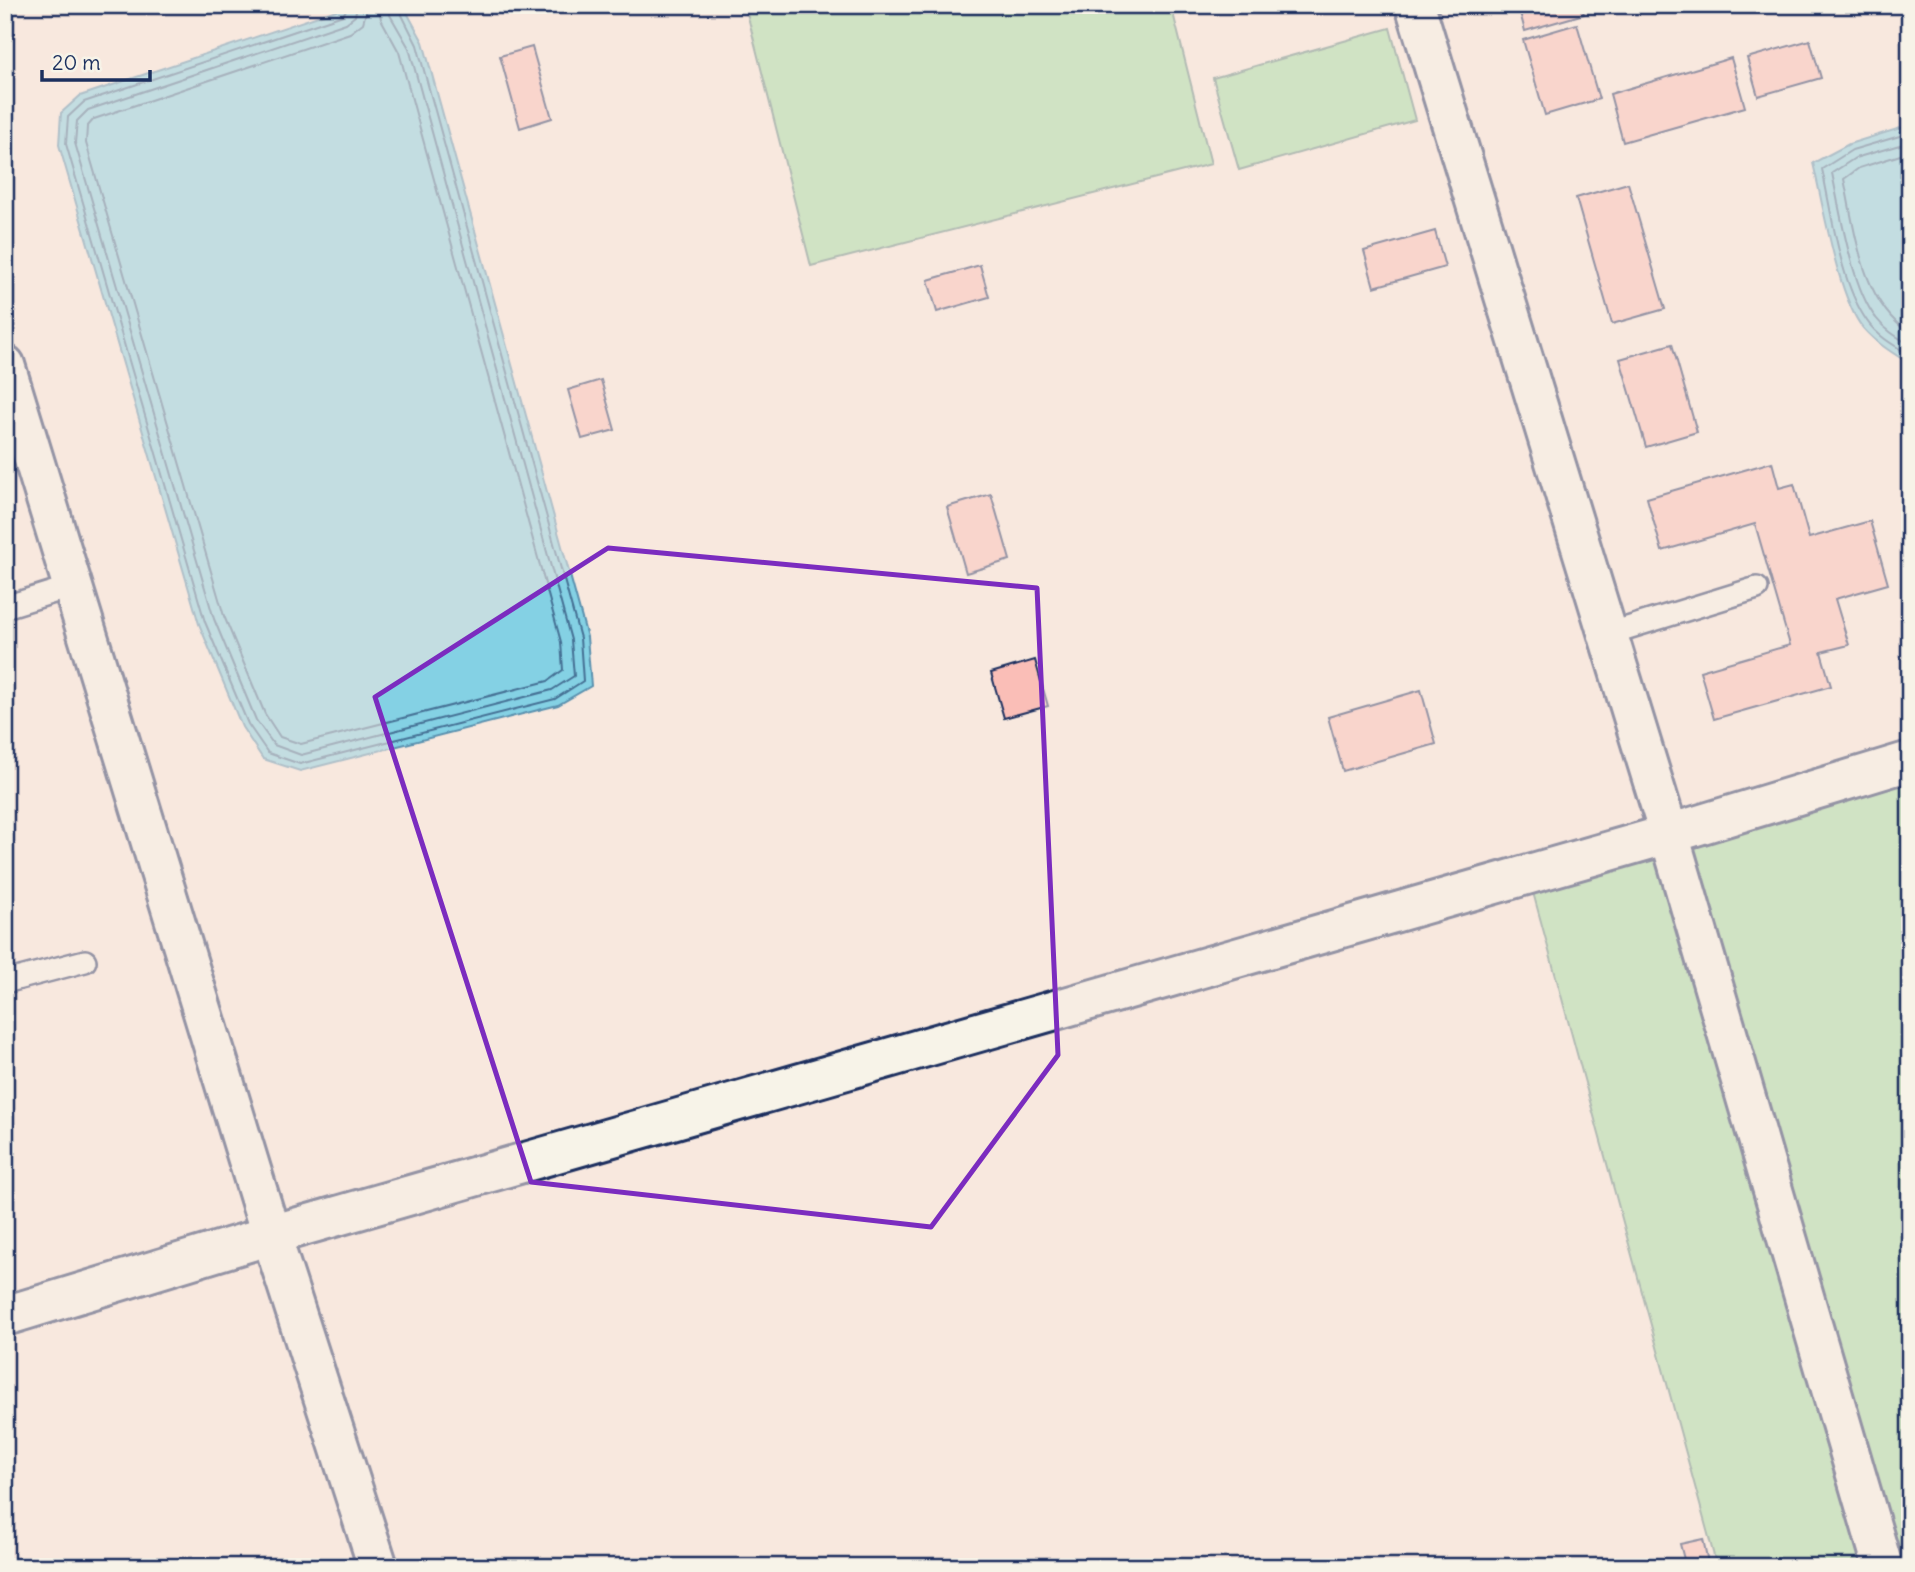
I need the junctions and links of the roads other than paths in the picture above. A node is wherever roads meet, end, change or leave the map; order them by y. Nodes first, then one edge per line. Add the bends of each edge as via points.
1 (1415, 5) edge
2 (5, 365) edge
3 (73, 586) junction
4 (1757, 588) dead end
5 (5, 607) edge
6 (1608, 634) junction
7 (1910, 761) edge
8 (1669, 834) junction
9 (85, 961) dead end
10 (5, 982) edge
11 (271, 1235) junction
12 (5, 1316) edge
13 (378, 1567) edge
14 (1883, 1567) edge

1 - 6 street
2 - 3 street
3 - 5 lane
3 - 11 street
4 - 6 lane
6 - 8 street
7 - 8 street
8 - 11 street
8 - 14 street
9 - 10 lane
11 - 12 street
11 - 13 street

